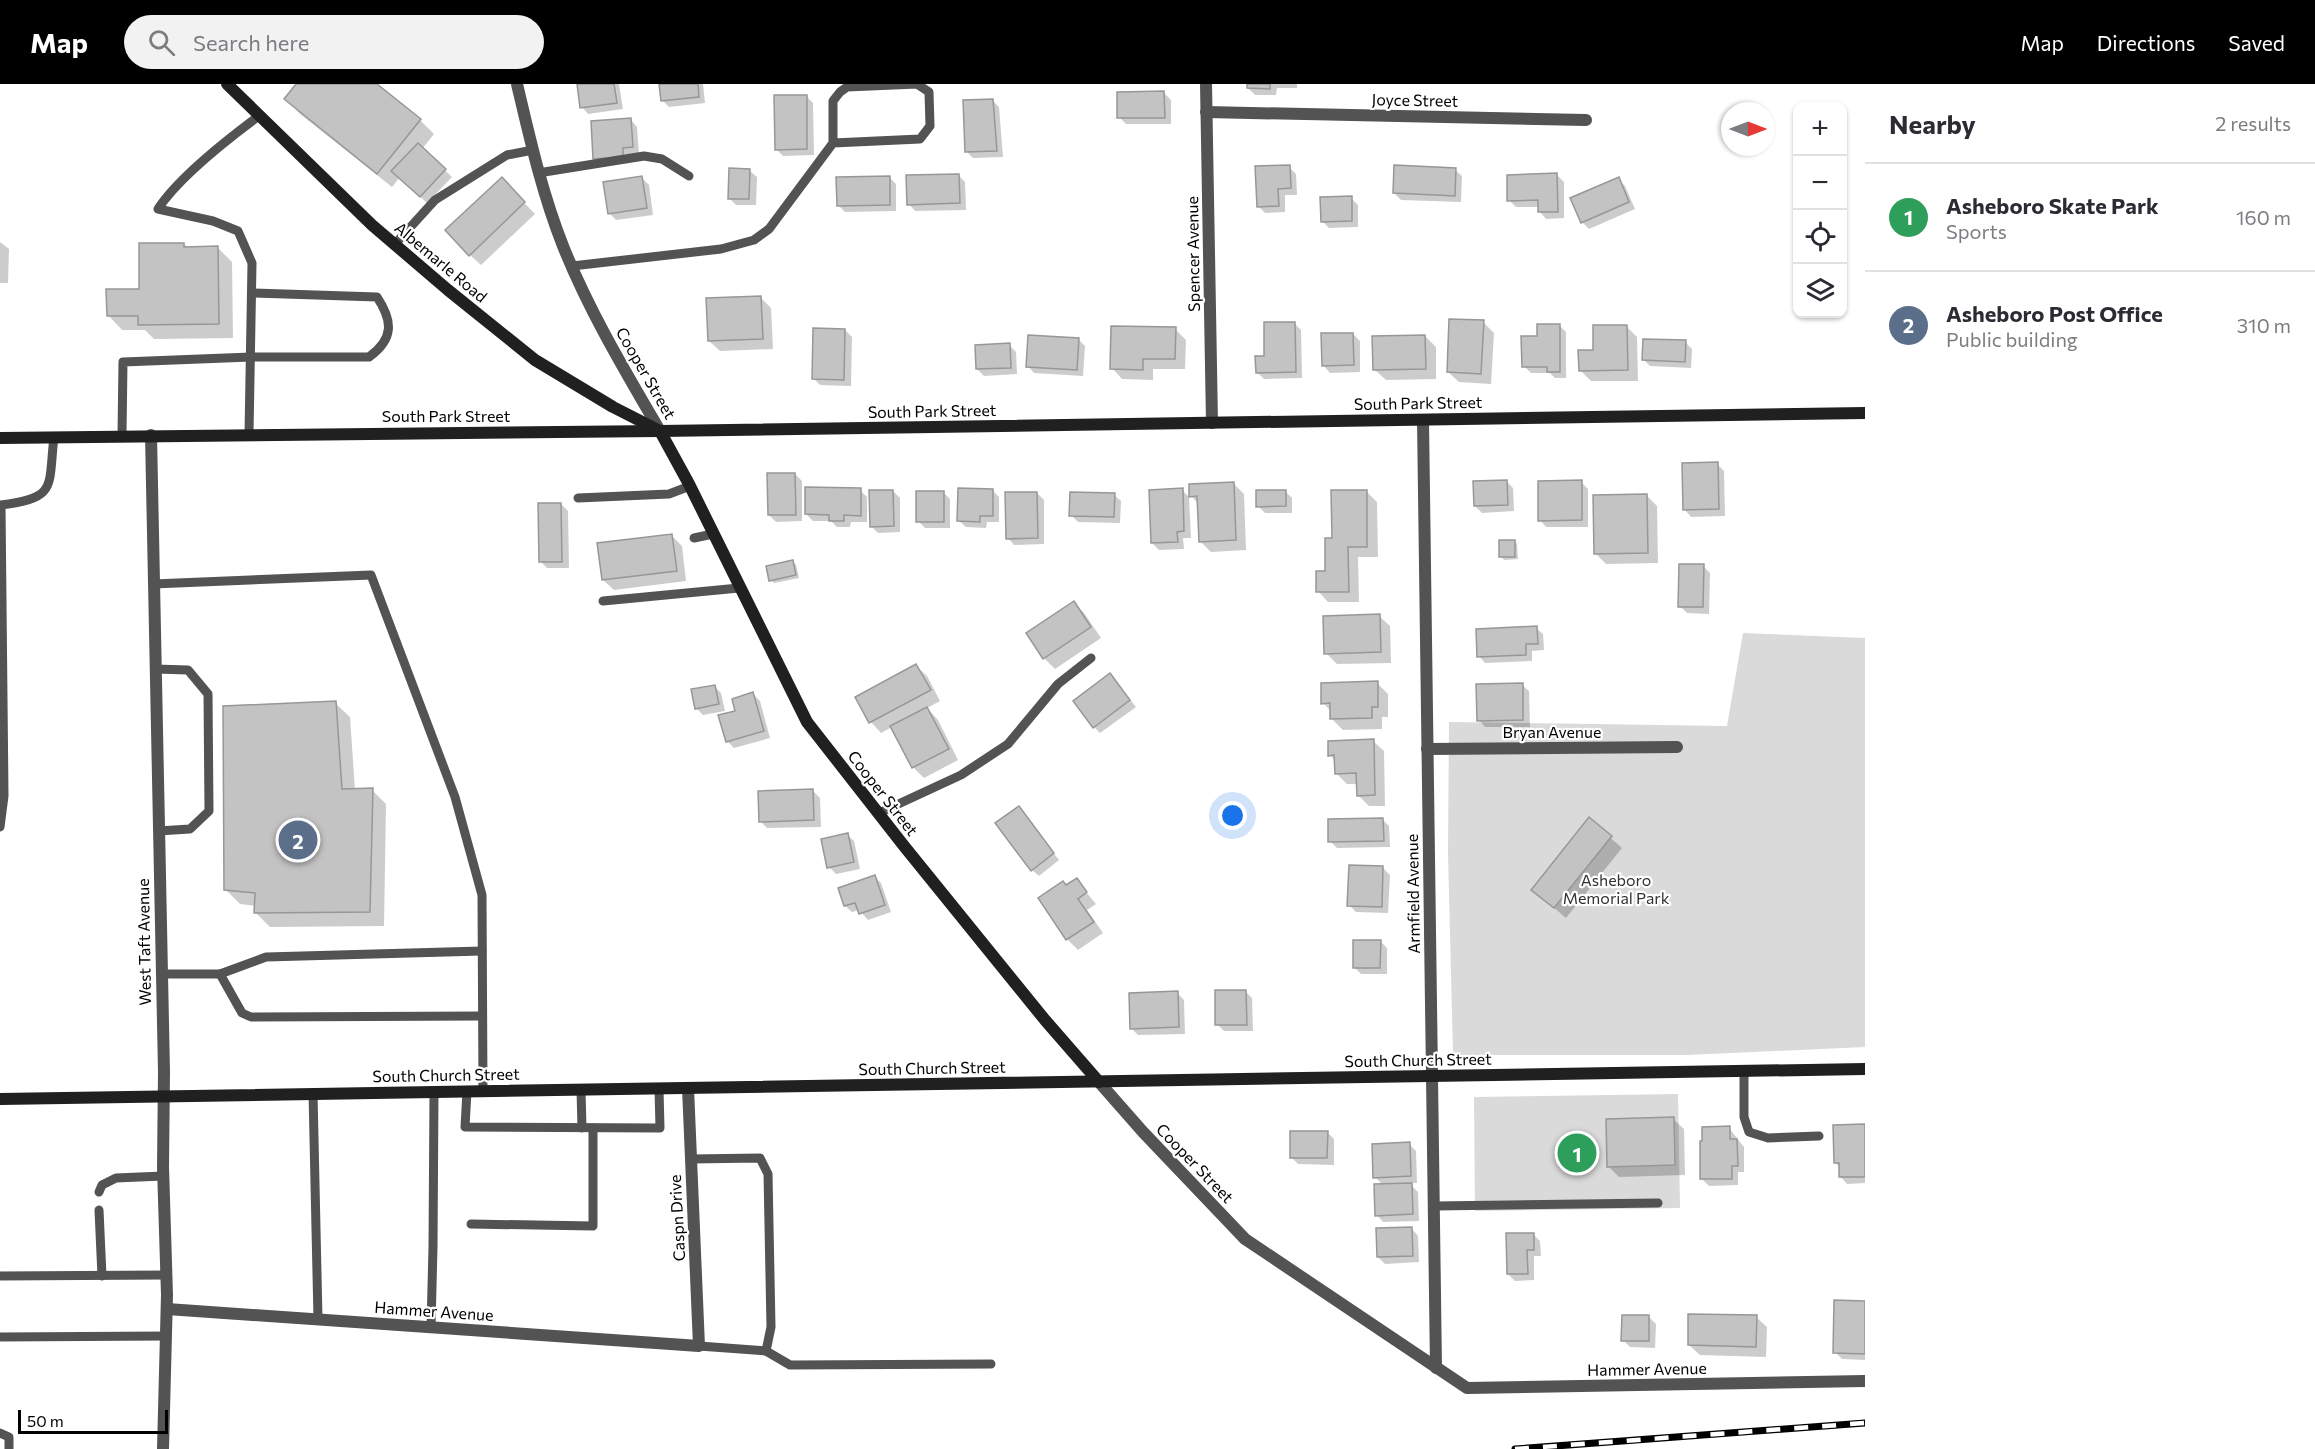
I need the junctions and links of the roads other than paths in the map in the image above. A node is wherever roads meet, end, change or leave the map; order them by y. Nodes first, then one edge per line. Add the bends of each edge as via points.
1 (227, 84) edge
2 (517, 84) edge
3 (1206, 84) edge
4 (1206, 112) junction
5 (259, 116) junction
6 (1586, 120) dead end
7 (833, 143) junction
8 (533, 150) junction
9 (538, 173) junction
10 (689, 176) dead end
11 (395, 244) junction
12 (572, 266) junction
13 (252, 293) junction
14 (251, 357) junction
15 (1865, 413) edge
16 (1423, 420) junction
17 (1212, 423) junction
18 (660, 431) junction
19 (249, 434) junction
20 (122, 435) junction
21 (151, 435) junction
22 (54, 437) junction
23 (0, 438) edge
24 (690, 486) junction
25 (578, 498) dead end
26 (0, 505) edge
27 (713, 534) junction
28 (694, 538) dead end
29 (153, 584) junction
30 (740, 588) junction
31 (603, 601) dead end
32 (1091, 658) dead end
33 (155, 669) junction
34 (1677, 747) dead end
35 (1427, 749) junction
36 (879, 813) junction
37 (0, 828) edge
38 (158, 831) junction
39 (482, 951) junction
40 (161, 974) junction
41 (220, 974) junction
42 (482, 1016) junction
43 (1865, 1070) edge
44 (1744, 1071) junction
45 (1432, 1076) junction
46 (1099, 1082) junction
47 (688, 1088) junction
48 (659, 1089) junction
49 (581, 1090) junction
50 (467, 1091) junction
51 (483, 1091) junction
52 (434, 1092) junction
53 (313, 1093) junction
54 (164, 1095) junction
55 (0, 1099) edge
56 (582, 1128) junction
57 (593, 1128) junction
58 (1819, 1136) dead end
59 (691, 1158) junction
60 (163, 1176) junction
61 (99, 1192) dead end
62 (1658, 1203) dead end
63 (1435, 1206) junction
64 (99, 1210) dead end
65 (471, 1224) dead end
66 (102, 1275) junction
67 (167, 1275) junction
68 (0, 1276) edge
69 (167, 1309) junction
70 (318, 1319) junction
71 (431, 1327) junction
72 (166, 1336) junction
73 (0, 1337) edge
74 (699, 1346) junction
75 (766, 1351) junction
76 (991, 1364) dead end
77 (1436, 1368) junction
78 (1865, 1381) edge
79 (0, 1433) edge
80 (9, 1449) edge
81 (163, 1449) edge

1 - 5 street, Albemarle Road
2 - 8 street, Cooper Street
3 - 4 street, Spencer Avenue
4 - 6 street, Joyce Street
4 - 17 street, Spencer Avenue
5 - 11 street, Albemarle Road
5 - 13 lane via 167,195 158,208 238,231 252,263
7 - 7 lane via 833,101 848,87 917,84 929,92 930,126 920,139
7 - 12 lane via 769,229 754,240 721,249
8 - 9 street, Cooper Street
8 - 11 lane via 507,155 435,200
9 - 10 lane via 644,156 662,159
9 - 12 street, Cooper Street
11 - 18 street, Albemarle Road via 536,360
12 - 18 street, Cooper Street via 603,333
13 - 14 lane
13 - 14 lane via 377,297 388,313 389,332 380,349 369,357
14 - 19 lane
14 - 20 lane via 123,362
15 - 16 street, South Park Street
16 - 17 street, South Park Street
16 - 35 street, Armfield Avenue
17 - 18 street, South Park Street
18 - 19 street, South Park Street
18 - 24 street, Cooper Street
19 - 21 street, South Park Street
20 - 21 street, South Park Street
20 - 22 street, South Park Street
21 - 29 street, West Taft Avenue
22 - 23 street, South Park Street
22 - 26 lane via 48,487 39,497
24 - 25 lane via 669,494
24 - 27 street, Cooper Street
26 - 37 lane via 4,796
27 - 28 lane
27 - 30 street, Cooper Street
29 - 33 street, West Taft Avenue
29 - 39 lane via 370,575 455,797 482,895
30 - 31 lane
30 - 36 street, Cooper Street via 807,722
32 - 36 lane via 1058,684 1008,744 961,775
33 - 38 street, West Taft Avenue
33 - 38 lane via 188,670 208,694 209,811 190,829
34 - 35 street, Bryan Avenue
35 - 45 street, Armfield Avenue
36 - 46 street, Cooper Street via 1037,1011
38 - 40 street, West Taft Avenue
39 - 41 lane via 266,957
39 - 42 lane
40 - 41 lane
40 - 54 street, West Taft Avenue
41 - 42 lane via 242,1013 251,1017
42 - 51 lane
43 - 44 street, South Church Street
44 - 45 street, South Church Street
44 - 58 lane via 1744,1117 1749,1132 1768,1138
45 - 46 street, South Church Street
45 - 63 street, Armfield Avenue
46 - 47 street, South Church Street
46 - 77 street, Cooper Street via 1245,1239
47 - 48 street, South Church Street
47 - 59 street, Caspn Drive
48 - 49 street, South Church Street
48 - 57 lane via 660,1128
49 - 51 street, South Church Street
49 - 56 lane
50 - 51 street, South Church Street
50 - 52 street, South Church Street
50 - 56 lane via 465,1127
52 - 53 street, South Church Street
52 - 71 lane
53 - 54 street, South Church Street
53 - 70 lane
54 - 55 street, South Church Street
54 - 60 street, West Taft Avenue
56 - 57 lane
57 - 65 lane via 593,1226
59 - 74 street, Caspn Drive
59 - 75 lane via 760,1158 768,1174 771,1327
60 - 61 lane via 116,1178 102,1185
60 - 67 street, West Taft Avenue
62 - 63 lane
63 - 77 street, Armfield Avenue
64 - 66 lane
66 - 67 lane
66 - 68 lane
67 - 69 street, West Taft Avenue
69 - 70 street, Hammer Avenue
69 - 72 street, West Taft Avenue
70 - 71 street, Hammer Avenue
71 - 74 street, Hammer Avenue
72 - 73 lane
72 - 81 street, West Taft Avenue
74 - 75 lane
75 - 76 lane via 790,1365
77 - 78 street, Hammer Avenue via 1467,1388
79 - 80 lane via 9,1437

